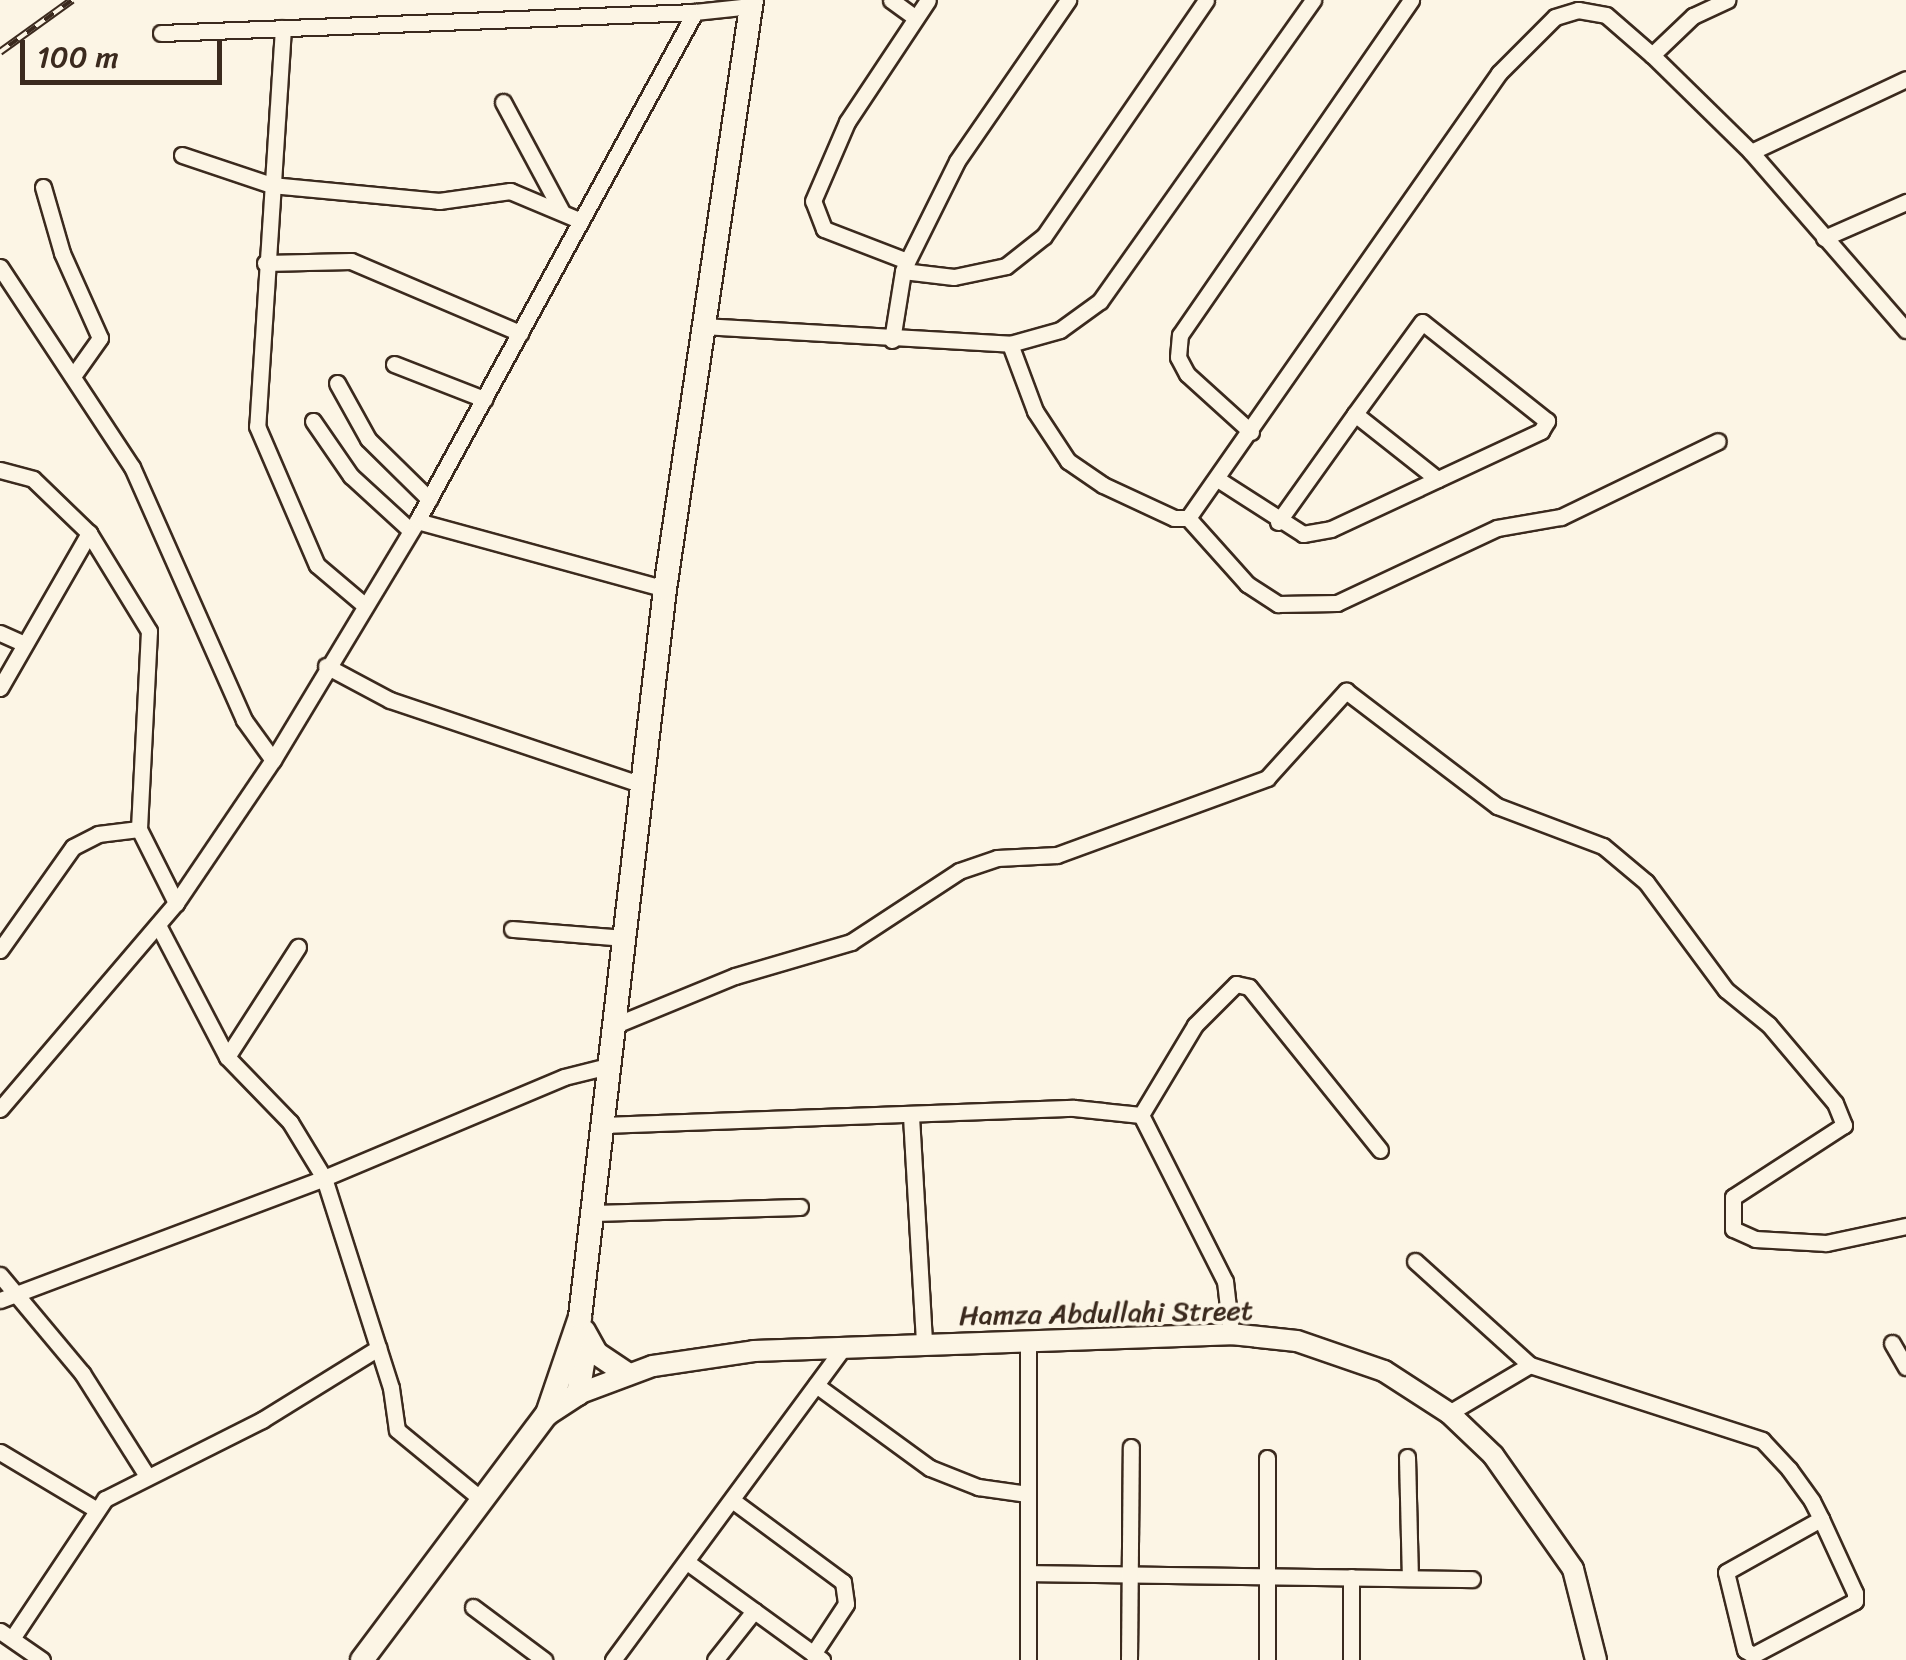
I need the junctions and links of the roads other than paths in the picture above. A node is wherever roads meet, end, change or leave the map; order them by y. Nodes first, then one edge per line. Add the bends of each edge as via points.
1 (891, 0) edge
2 (928, 0) edge
3 (1068, 0) edge
4 (1206, 0) edge
5 (1313, 0) edge
6 (1411, 0) edge
7 (1728, 0) edge
8 (752, 3) edge
9 (695, 12) junction
10 (914, 17) junction
11 (283, 28) junction
12 (161, 33) dead end
13 (1652, 55) junction
14 (1906, 79) edge
15 (502, 102) dead end
16 (1751, 152) junction
17 (182, 155) dead end
18 (271, 185) junction
19 (43, 187) dead end
20 (1906, 202) edge
21 (561, 210) junction
22 (581, 221) junction
23 (1824, 238) junction
24 (266, 263) junction
25 (905, 266) junction
26 (0, 267) edge
27 (702, 326) junction
28 (1906, 330) edge
29 (520, 333) junction
30 (892, 340) junction
31 (1010, 344) junction
32 (394, 364) dead end
33 (73, 376) junction
34 (338, 383) dead end
35 (484, 398) junction
36 (1355, 414) junction
37 (313, 421) dead end
38 (1252, 432) junction
39 (1718, 440) dead end
40 (0, 470) edge
41 (1438, 479) junction
42 (1219, 480) junction
43 (429, 499) junction
44 (1188, 518) junction
45 (1278, 522) junction
46 (414, 526) junction
47 (88, 533) junction
48 (665, 589) junction
49 (363, 604) junction
50 (0, 633) edge
51 (25, 644) junction
52 (326, 666) junction
53 (0, 688) edge
54 (273, 760) junction
55 (642, 785) junction
56 (139, 829) junction
57 (176, 903) junction
58 (158, 925) junction
59 (512, 929) dead end
60 (624, 938) junction
61 (298, 947) dead end
62 (0, 950) edge
63 (614, 1026) junction
64 (227, 1057) junction
65 (608, 1066) junction
66 (0, 1108) edge
67 (1141, 1115) junction
68 (911, 1116) junction
69 (604, 1125) junction
70 (1380, 1150) dead end
71 (324, 1178) junction
72 (800, 1207) dead end
73 (593, 1213) junction
74 (1906, 1226) edge
75 (1415, 1261) dead end
76 (0, 1276) edge
77 (18, 1290) junction
78 (0, 1300) edge
79 (584, 1328) junction
80 (1231, 1334) junction
81 (1028, 1340) junction
82 (1892, 1343) dead end
83 (924, 1344) junction
84 (378, 1348) junction
85 (843, 1348) junction
86 (1530, 1365) junction
87 (1906, 1367) edge
88 (564, 1372) junction
89 (626, 1373) junction
90 (816, 1384) junction
91 (578, 1394) junction
92 (1449, 1413) junction
93 (547, 1414) junction
94 (1131, 1447) dead end
95 (0, 1452) edge
96 (1408, 1457) dead end
97 (1267, 1458) dead end
98 (146, 1476) junction
99 (1028, 1494) junction
100 (481, 1499) junction
101 (732, 1500) junction
102 (98, 1510) junction
103 (1821, 1520) junction
104 (686, 1562) junction
105 (1029, 1573) junction
106 (1130, 1574) junction
107 (1268, 1576) junction
108 (1351, 1577) junction
109 (1410, 1578) junction
110 (1472, 1579) dead end
111 (473, 1608) dead end
112 (754, 1612) junction
113 (7, 1634) edge
114 (817, 1657) edge
115 (42, 1660) edge
116 (362, 1660) edge
117 (544, 1660) edge
118 (613, 1660) edge
119 (715, 1660) edge
120 (1028, 1660) edge
121 (1129, 1660) edge
122 (1267, 1660) edge
123 (1351, 1660) edge
124 (1596, 1660) edge

1 - 10 street
2 - 10 street
3 - 25 street via 957,160
4 - 25 street via 1044,236 1006,266 954,277
5 - 31 street via 1100,301 1060,330
6 - 38 street via 1180,335 1178,357 1188,374
7 - 13 street via 1692,16
8 - 9 street
8 - 27 main road
9 - 11 street
9 - 22 street
10 - 25 street via 847,122 813,201 824,229
11 - 12 street
11 - 18 street
13 - 16 street
13 - 38 street via 1606,15 1578,10 1555,18 1498,73
14 - 16 street
15 - 21 street
16 - 23 street
17 - 18 street via 210,159
18 - 21 street via 439,201 510,190
18 - 24 street
19 - 33 street via 62,253 100,338
20 - 23 street
21 - 22 street
22 - 29 street
23 - 28 street
24 - 29 street via 351,260
24 - 49 street via 259,437 317,564
25 - 30 street
26 - 33 street
27 - 30 street
27 - 48 main road
29 - 35 street
30 - 31 street
31 - 44 street via 1035,410 1068,461 1103,485 1174,518
32 - 35 street
33 - 54 street via 132,467 244,720
34 - 43 street via 368,438
35 - 43 street
36 - 41 street
36 - 41 street via 1422,322 1547,421 1542,430
36 - 45 street
37 - 46 street via 351,476
38 - 42 street
39 - 44 street via 1578,510 1539,524 1497,528 1358,599 1337,603 1278,604 1248,584
40 - 47 street via 33,479
41 - 45 street via 1330,529 1304,534
42 - 44 street
42 - 45 street
43 - 46 street
46 - 48 street
46 - 49 street
47 - 51 street
47 - 56 street via 149,631
48 - 55 main road
49 - 52 street
50 - 51 street
51 - 53 street
52 - 54 street
52 - 55 street via 390,700
54 - 57 street
55 - 60 main road
56 - 57 street
56 - 62 street via 98,834 73,847
57 - 58 street
58 - 64 street
58 - 66 street
59 - 60 street
60 - 63 main road
61 - 64 street
63 - 65 main road
63 - 74 street via 734,976 851,942 959,871 997,858 1057,855 1267,778 1346,691 1497,806 1603,846 1646,882 1726,990 1769,1025 1835,1103 1844,1125 1733,1197 1733,1230 1755,1239 1826,1243
64 - 71 street via 290,1122
65 - 69 main road
65 - 71 street via 564,1077
67 - 68 street via 1074,1108
67 - 70 street via 1195,1024 1236,984 1250,986
67 - 80 street via 1218,1266
68 - 69 street
68 - 83 street
69 - 73 main road
71 - 77 street
71 - 84 street
72 - 73 street
73 - 79 main road
75 - 86 street
76 - 77 street
77 - 78 street
77 - 98 street via 52,1343 82,1373
79 - 88 main road
79 - 89 main road
79 - 91 main road
80 - 81 street, Hamza Abdullahi Street
80 - 92 street, Hamza Abdullahi Street via 1328,1349 1384,1372
81 - 83 street, Hamza Abdullahi Street
81 - 99 street
82 - 87 street
83 - 85 street, Hamza Abdullahi Street
84 - 98 street via 262,1420
84 - 100 street via 404,1442
85 - 89 street, Hamza Abdullahi Street via 754,1351
85 - 90 street
86 - 92 street
86 - 103 street via 1762,1440
88 - 91 main road
88 - 93 main road
89 - 91 street, Hamza Abdullahi Street
90 - 99 street via 930,1468 978,1487
90 - 101 street
91 - 93 main road
92 - 124 street, Hamza Abdullahi Street via 1535,1508 1573,1569
93 - 100 main road
94 - 106 street
95 - 102 street
96 - 109 street
97 - 107 street
98 - 102 street
99 - 105 street
100 - 116 main road
101 - 104 street
101 - 114 street via 843,1582 846,1604
102 - 113 street
103 - 103 street via 1726,1572 1746,1650 1753,1655 1855,1601
104 - 112 street
104 - 118 street
105 - 106 street
105 - 120 street
106 - 107 street
106 - 121 street
107 - 108 street
107 - 122 street
108 - 109 street
108 - 123 street
109 - 110 street
111 - 117 street
112 - 114 street
112 - 119 street
113 - 115 street

